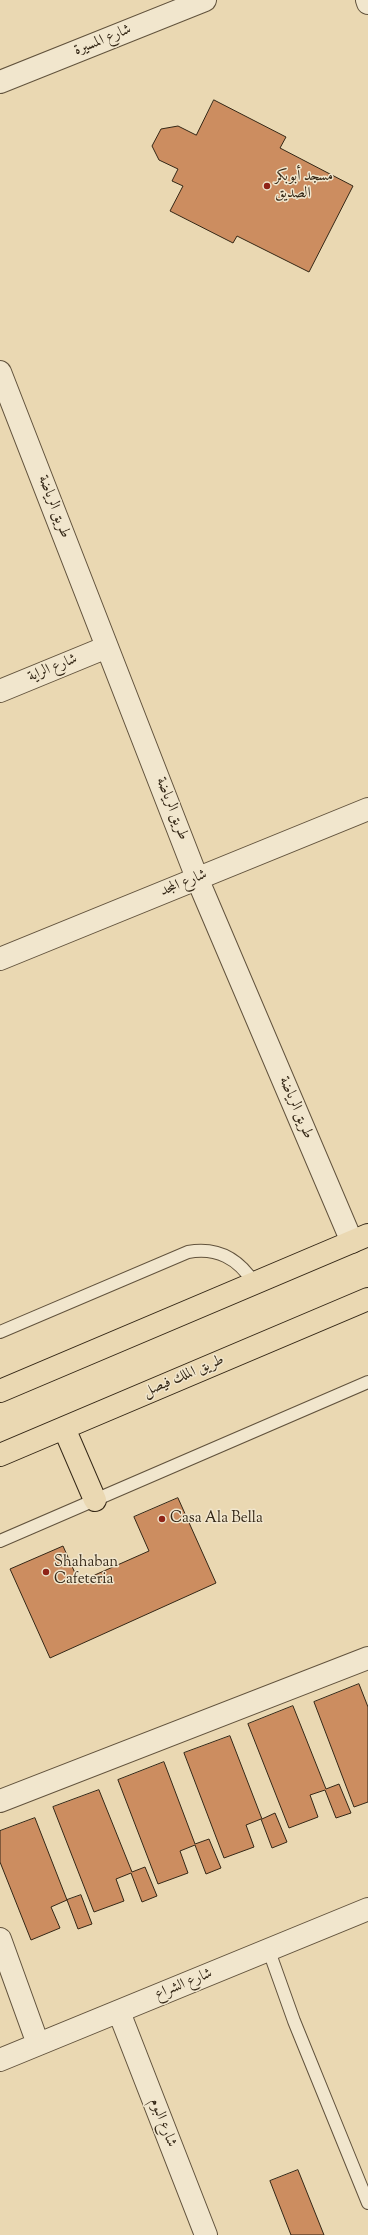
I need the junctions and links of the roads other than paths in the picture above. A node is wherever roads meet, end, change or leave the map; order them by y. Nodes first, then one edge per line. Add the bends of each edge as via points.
1 (206, 0) edge
2 (367, 0) edge
3 (368, 3) edge
4 (0, 82) edge
5 (0, 372) edge
6 (107, 647) junction
7 (0, 690) edge
8 (368, 808) edge
9 (197, 878) junction
10 (0, 959) edge
11 (360, 1239) edge
12 (254, 1282) junction
13 (368, 1299) edge
14 (0, 1332) edge
15 (368, 1382) edge
16 (0, 1391) edge
17 (64, 1428) junction
18 (0, 1455) edge
19 (95, 1500) junction
20 (0, 1542) edge
21 (368, 1658) edge
22 (0, 1801) edge
23 (368, 1909) edge
24 (0, 1939) edge
25 (269, 1951) junction
26 (119, 2012) junction
27 (38, 2044) junction
28 (0, 2060) edge
29 (368, 2202) edge
30 (206, 2235) edge

1 - 4 street, شارع المسيرة
2 - 3 street
5 - 6 street, طريق الرياضة
6 - 7 street, شارع الراية
6 - 9 street, طريق الرياضة
8 - 9 street, شارع المجد
9 - 10 street, شارع المجد
9 - 11 street, طريق الرياضة
11 - 12 main road
12 - 14 lane via 238,1262 226,1256 207,1251 188,1252
12 - 16 main road
13 - 17 main road, طريق الملك فيصل
15 - 19 lane
17 - 18 main road, طريق الملك فيصل
17 - 19 main road
19 - 20 lane
21 - 22 street
23 - 25 street, شارع الشراع
24 - 27 street
25 - 26 street, شارع الشراع
25 - 29 lane via 294,2021
26 - 27 street, شارع الشراع
26 - 30 street, شارع البوم
27 - 28 street, شارع الشراع

